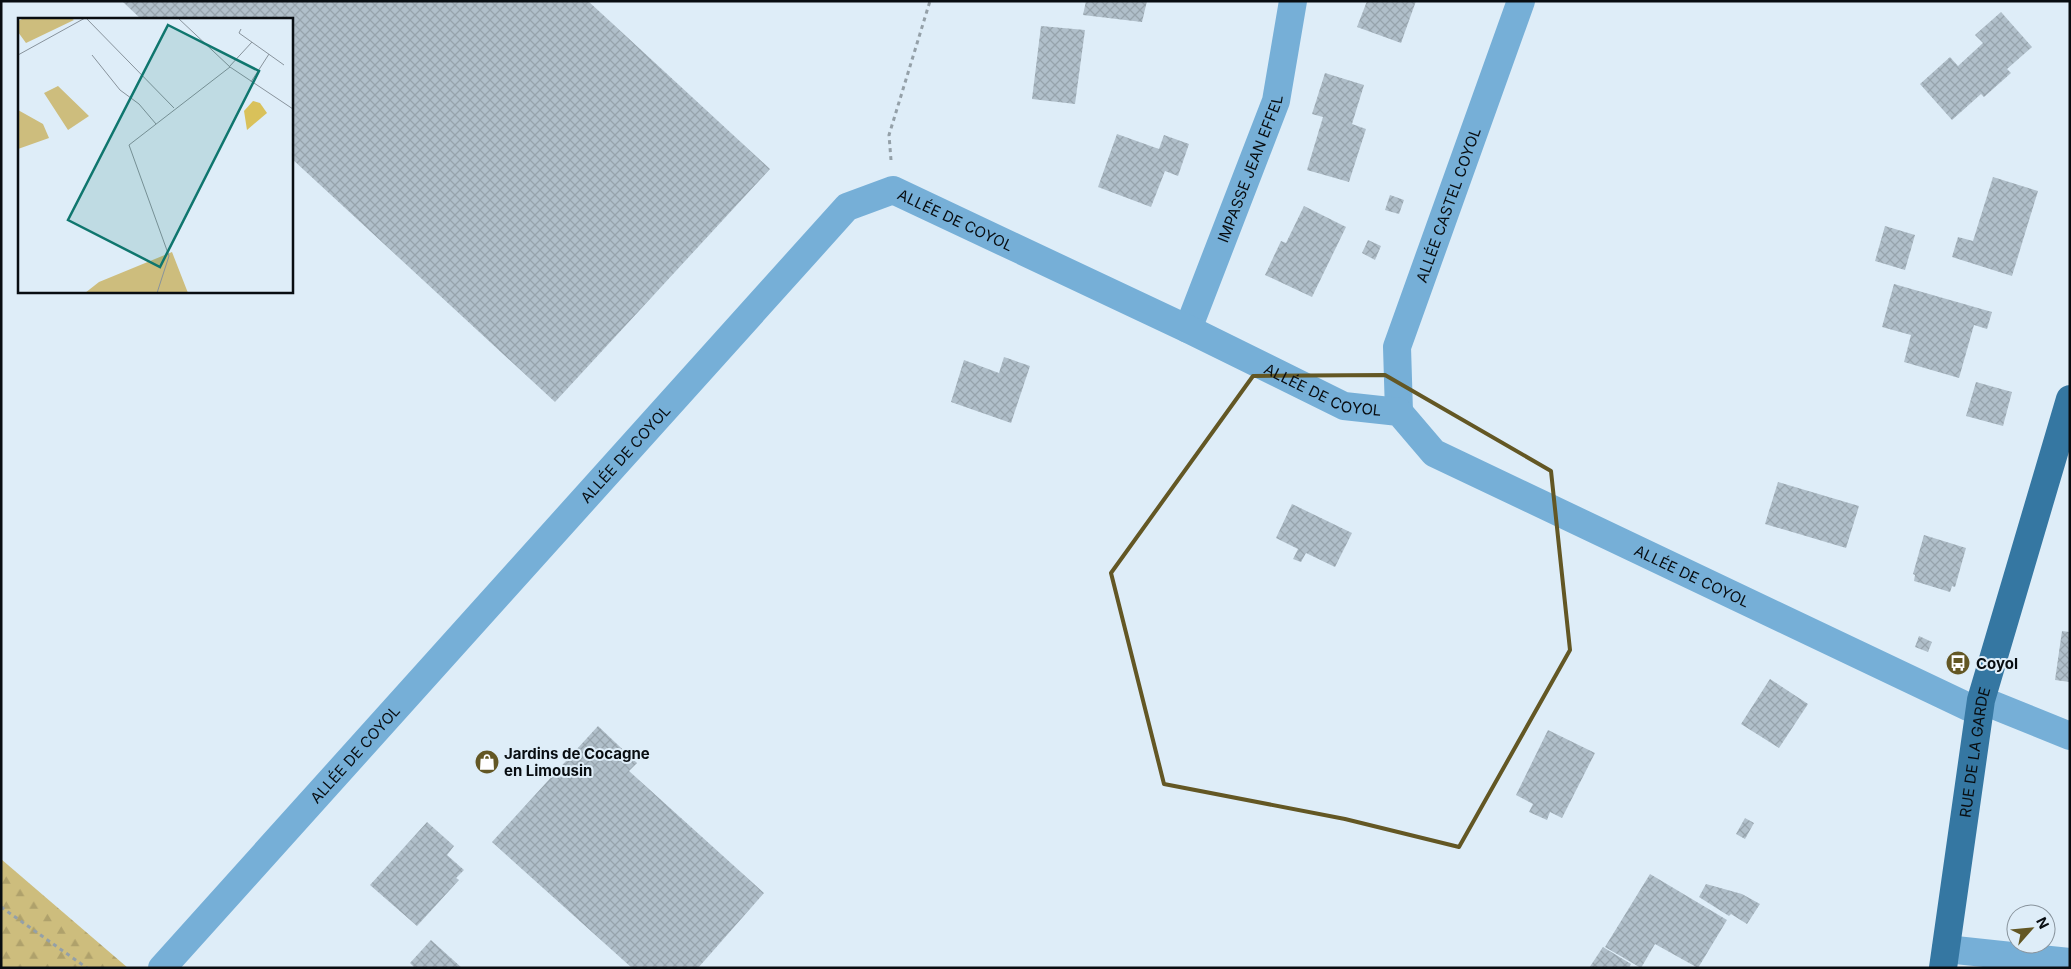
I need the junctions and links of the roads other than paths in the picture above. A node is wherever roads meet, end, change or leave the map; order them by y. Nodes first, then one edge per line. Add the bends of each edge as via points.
1 (1292, 1) edge
2 (1521, 1) edge
3 (1188, 329) junction
4 (2070, 399) edge
5 (1399, 412) junction
6 (1980, 706) junction
7 (2070, 736) edge
8 (1945, 959) edge
9 (2070, 962) edge
10 (162, 968) edge

1 - 3 street, IMPASSE JEAN EFFEL via 1276,102
2 - 5 street, ALLÉE CASTEL COYOL via 1397,347
3 - 5 street, ALLÉE DE COYOL via 1344,406
3 - 10 street, ALLÉE DE COYOL via 893,190 847,207
4 - 6 main road, RUE DE LA GARDE
5 - 6 street, ALLÉE DE COYOL via 1434,453
6 - 7 street, ALLÉE DE COYOL
6 - 8 main road, RUE DE LA GARDE
8 - 9 street

